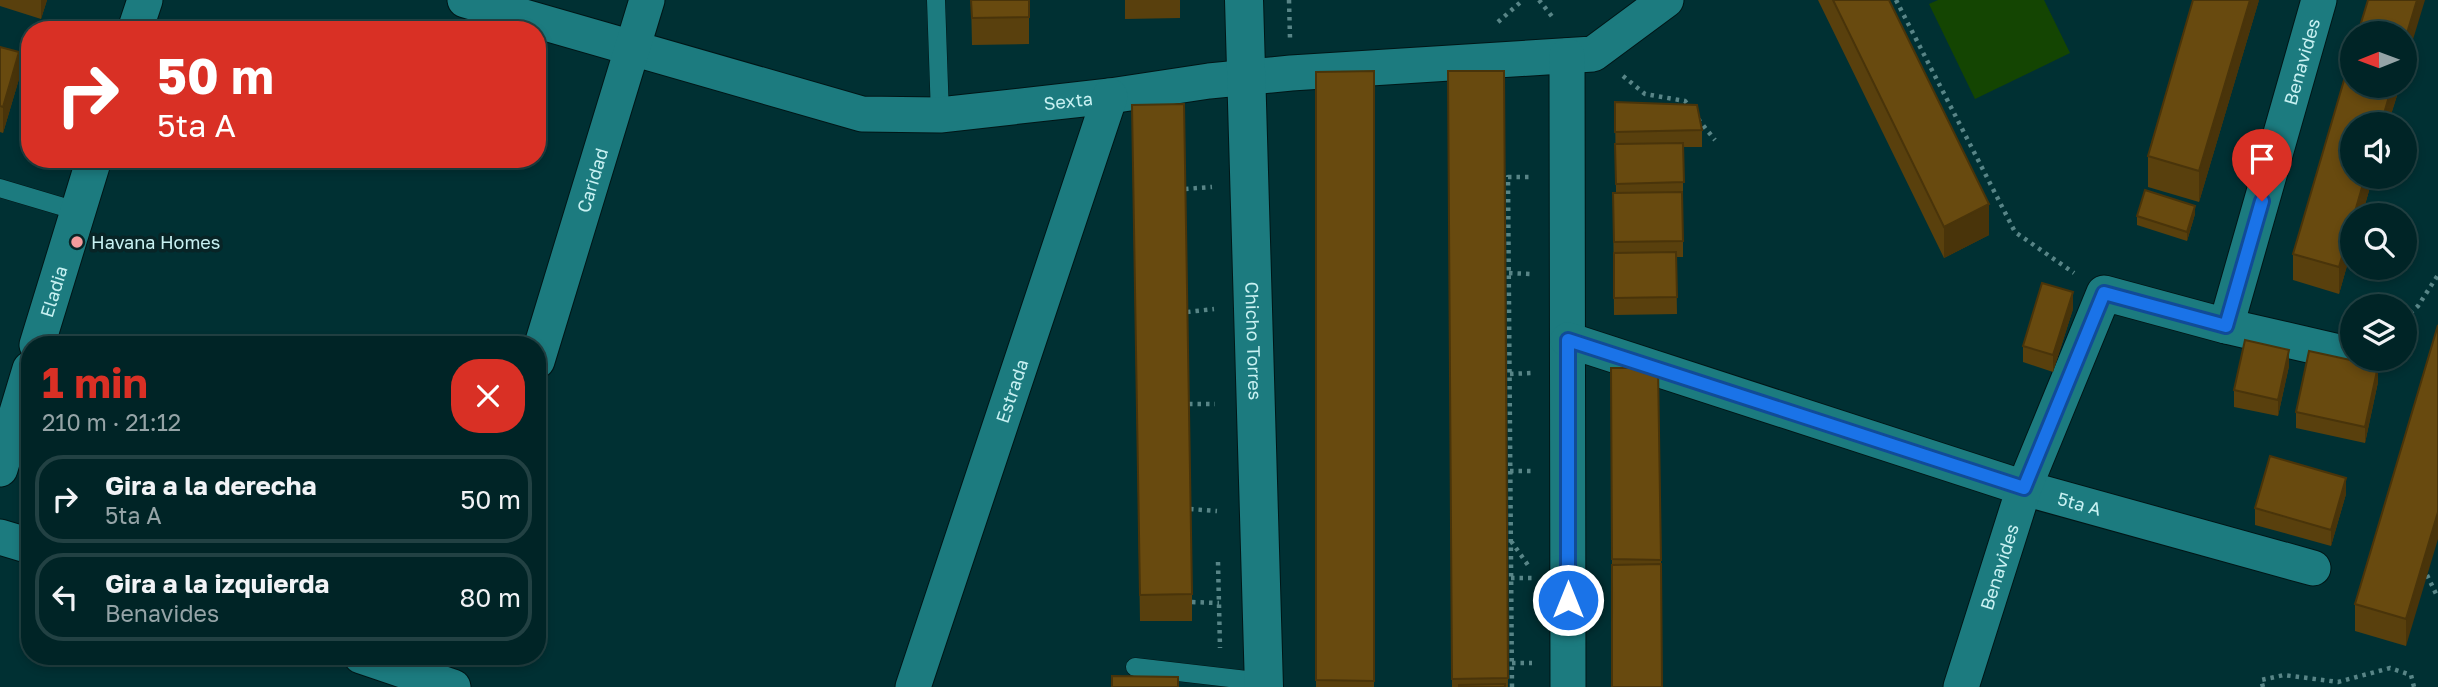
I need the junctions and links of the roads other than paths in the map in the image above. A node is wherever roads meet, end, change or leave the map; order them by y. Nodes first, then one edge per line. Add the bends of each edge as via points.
1 (145, 0) edge
2 (465, 0) edge
3 (647, 0) edge
4 (936, 0) edge
5 (1244, 0) edge
6 (1666, 0) edge
7 (2319, 0) edge
8 (138, 21) edge
9 (536, 21) edge
10 (546, 24) edge
11 (634, 50) junction
12 (1567, 57) junction
13 (1246, 78) junction
14 (1110, 96) junction
15 (940, 115) junction
16 (91, 168) edge
17 (0, 188) edge
18 (77, 211) junction
19 (2226, 326) junction
20 (40, 336) edge
21 (545, 336) edge
22 (1568, 340) junction
23 (2340, 352) edge
24 (21, 399) edge
25 (0, 469) edge
26 (2024, 488) junction
27 (0, 537) edge
28 (21, 544) edge
29 (2314, 568) dead end
30 (394, 665) edge
31 (1135, 667) dead end
32 (443, 678) edge
33 (1265, 685) edge
34 (913, 687) edge
35 (1568, 687) edge
36 (1961, 687) edge

1 - 8 street
2 - 9 street, Sexta
3 - 11 street, Caridad
4 - 15 lane
5 - 13 street, Chicho Torres
6 - 12 street, Sexta via 1592,54
7 - 19 street, Benavides
10 - 11 street, Sexta
11 - 15 street, Sexta via 862,114
11 - 21 street, Caridad
12 - 13 street, Sexta
12 - 22 street
13 - 14 street, Sexta
13 - 33 street, Chicho Torres
14 - 15 street, Sexta
14 - 34 street, Estrada
16 - 18 street, Eladia
17 - 18 lane
18 - 20 street, Eladia
19 - 23 street
19 - 26 street, Benavides via 2104,293
22 - 26 street, 5ta A
22 - 35 street
24 - 25 street
26 - 29 street, 5ta A
26 - 36 street, Benavides
27 - 28 street
30 - 32 street
31 - 33 lane

